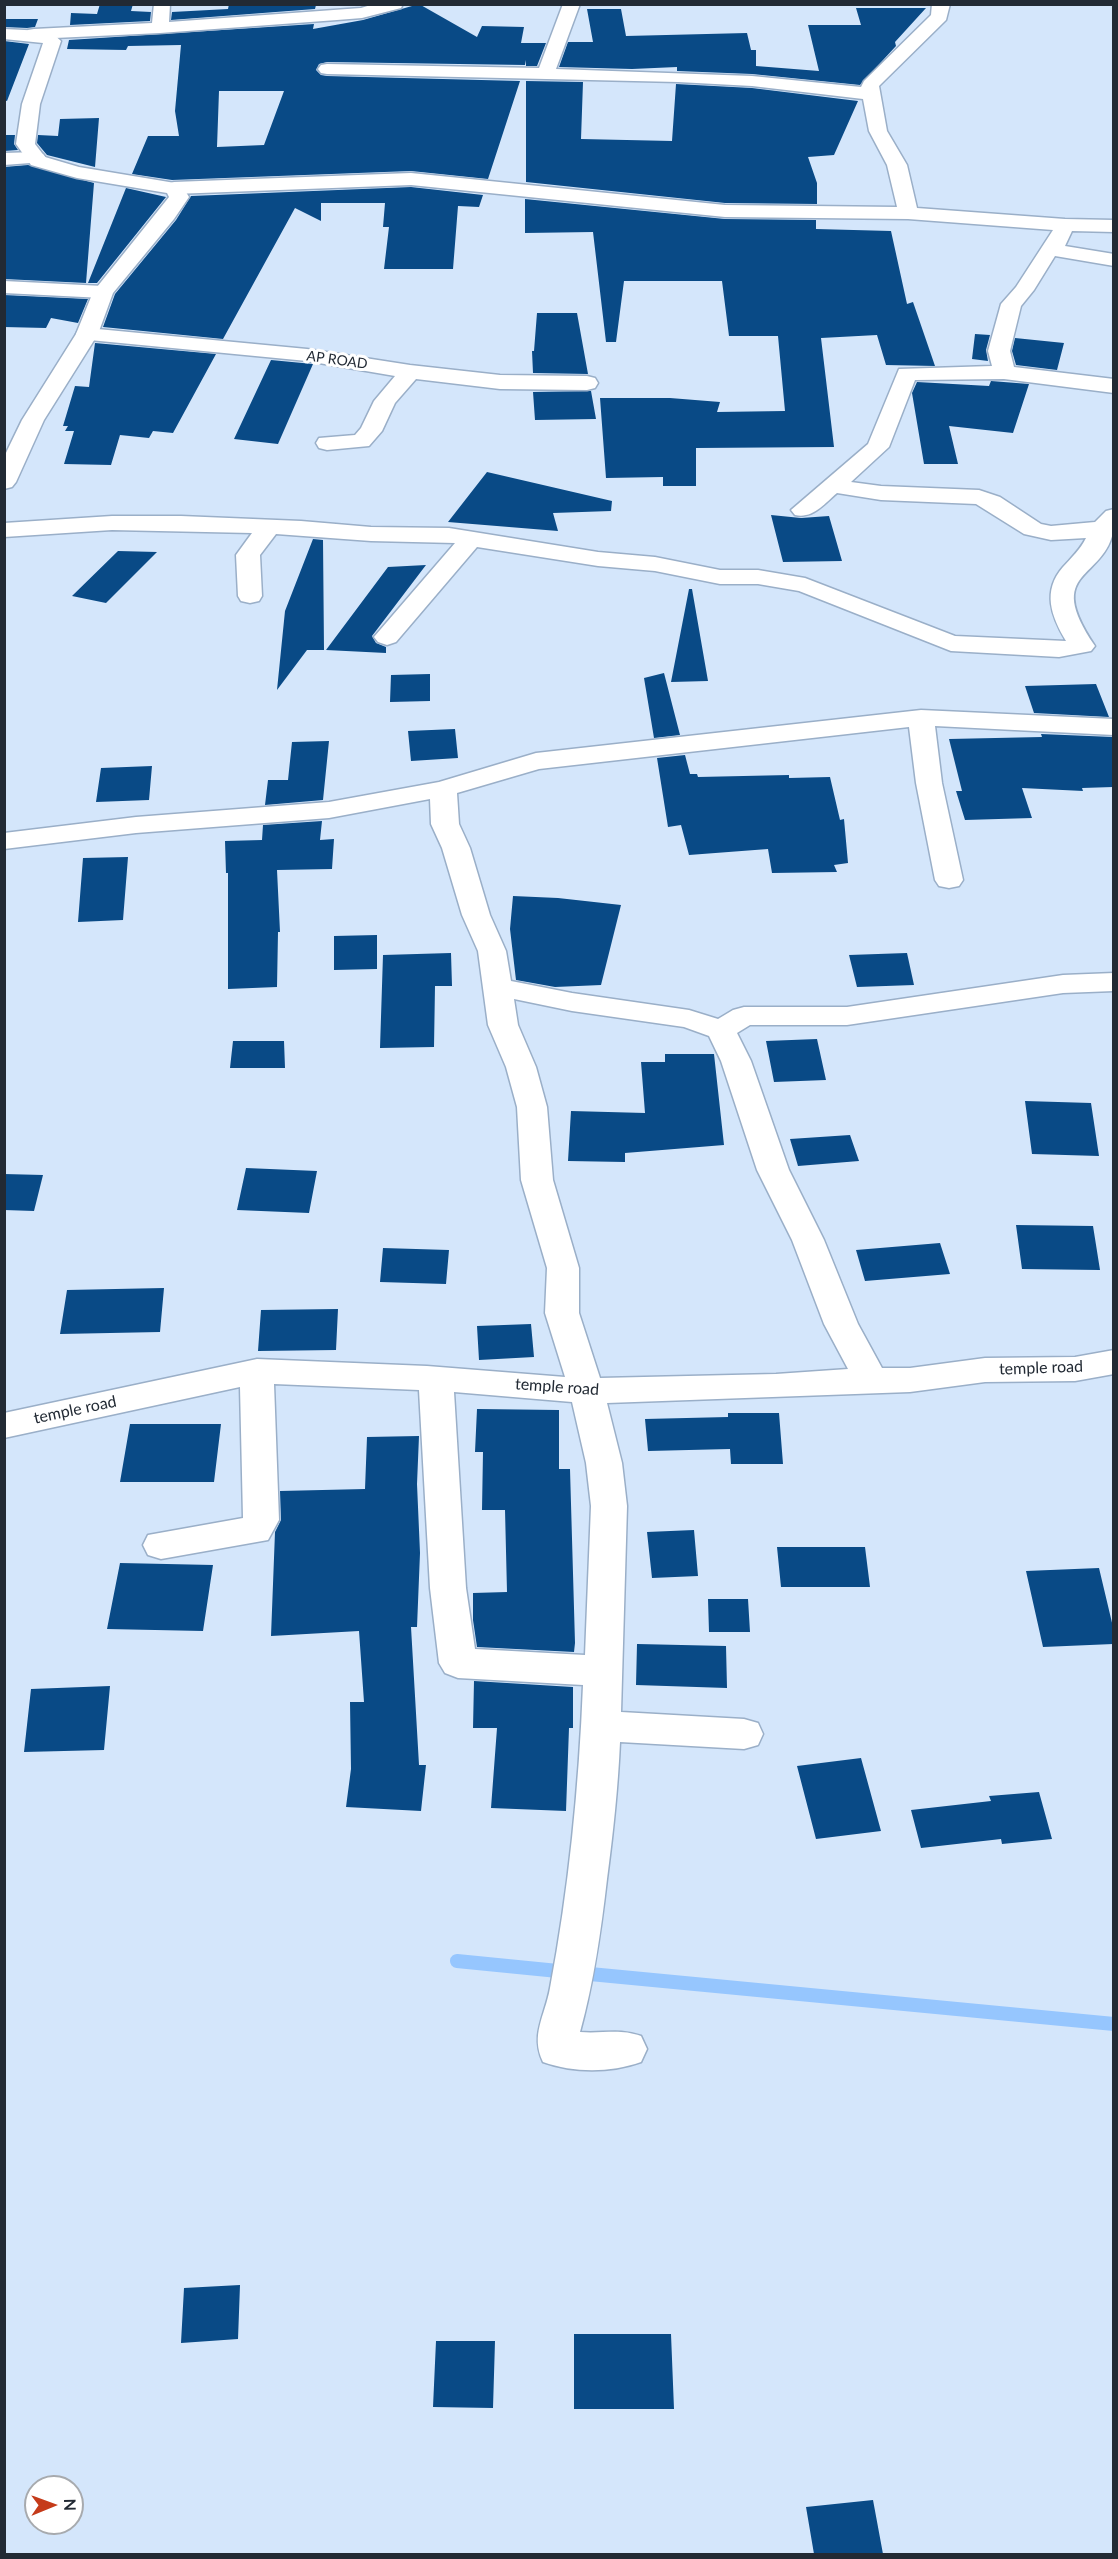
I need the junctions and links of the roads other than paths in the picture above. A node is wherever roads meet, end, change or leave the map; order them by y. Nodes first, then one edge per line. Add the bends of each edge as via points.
1 (395, 4) edge
2 (572, 4) edge
3 (941, 4) edge
4 (163, 5) edge
5 (174, 5) edge
6 (160, 28) junction
7 (4, 33) edge
8 (34, 34) junction
9 (327, 69) dead end
10 (545, 75) junction
11 (871, 94) junction
12 (36, 158) junction
13 (4, 159) edge
14 (174, 188) junction
15 (908, 213) junction
16 (1065, 225) junction
17 (1113, 226) edge
18 (1049, 249) junction
19 (1113, 260) edge
20 (4, 287) edge
21 (103, 292) junction
22 (87, 334) junction
23 (410, 372) junction
24 (1004, 372) junction
25 (587, 383) dead end
26 (1113, 386) edge
27 (327, 443) dead end
28 (4, 482) edge
29 (833, 486) junction
30 (803, 510) dead end
31 (1107, 522) edge
32 (269, 527) junction
33 (4, 530) edge
34 (471, 539) junction
35 (249, 596) dead end
36 (387, 637) dead end
37 (921, 718) junction
38 (1113, 728) edge
39 (443, 789) junction
40 (4, 841) edge
41 (949, 880) dead end
42 (1113, 982) edge
43 (498, 987) junction
44 (721, 1030) junction
45 (1113, 1362) edge
46 (257, 1371) junction
47 (436, 1379) junction
48 (871, 1380) junction
49 (587, 1391) junction
50 (4, 1426) edge
51 (161, 1545) dead end
52 (603, 1671) junction
53 (601, 1726) junction
54 (744, 1734) dead end
55 (626, 2049) dead end

1 - 6 street via 362,13
2 - 10 street
3 - 11 street via 940,16 870,85
4 - 5 street
4 - 6 street
6 - 8 street
7 - 8 street
8 - 12 street via 52,41 31,104 25,144
9 - 10 street
10 - 11 street via 752,81
11 - 15 street via 878,131 897,165
12 - 13 street
12 - 14 street via 77,172
14 - 15 street via 411,179 725,211
14 - 21 street via 179,197 167,216
15 - 16 street
16 - 17 street
16 - 18 street via 1057,243
18 - 19 street
18 - 24 street via 1011,304 999,351
20 - 21 street
21 - 22 street
22 - 23 street, AP ROAD via 308,355
22 - 28 street via 33,420
23 - 25 street, AP ROAD via 500,382
23 - 27 street via 385,401 371,431 361,441
24 - 26 street
24 - 29 street via 907,374 878,447
29 - 30 street
29 - 31 street via 881,493 979,497 994,502 1022,524 1047,534
31 - 34 street via 1090,552 1062,587 1070,628 1082,646 1059,649 951,643 805,585 720,577 655,564
32 - 33 street via 112,523
32 - 34 street
32 - 35 street via 249,555
34 - 36 street
37 - 38 street
37 - 39 street via 536,761
37 - 41 street via 929,783
39 - 40 street via 329,810 136,825
39 - 43 street via 445,824 492,951
42 - 44 street via 1063,984 847,1016 744,1016
43 - 44 street via 689,1018
43 - 49 street via 503,1025 532,1107 537,1180 563,1268 562,1313
44 - 48 street via 736,1061 773,1170 808,1240 841,1324
45 - 48 street, temple road via 1075,1369 985,1370 910,1380
46 - 47 street, temple road
46 - 50 street, temple road
46 - 51 street via 261,1520 255,1530
47 - 49 street, temple road
47 - 52 street via 448,1588 458,1663
48 - 49 street, temple road
49 - 52 street via 604,1463 609,1506
52 - 53 street
53 - 54 street
53 - 55 street via 578,1947 558,2049

